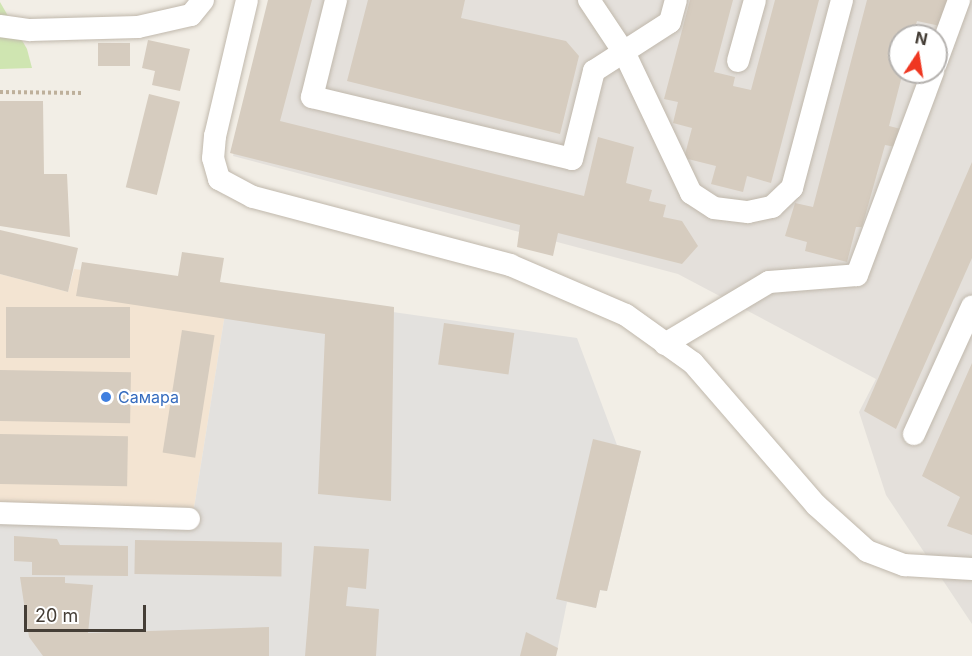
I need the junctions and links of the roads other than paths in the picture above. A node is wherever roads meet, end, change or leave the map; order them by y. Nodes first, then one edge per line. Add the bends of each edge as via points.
1 (203, 0) edge
2 (247, 0) edge
3 (336, 0) edge
4 (589, 0) edge
5 (676, 0) edge
6 (754, 0) edge
7 (842, 0) edge
8 (959, 0) edge
9 (0, 26) edge
10 (948, 30) edge
11 (625, 54) junction
12 (738, 61) dead end
13 (929, 84) edge
14 (972, 307) edge
15 (665, 344) junction
16 (914, 434) dead end
17 (0, 513) edge
18 (189, 519) dead end
19 (972, 569) edge

1 - 9 lane via 191,15 138,27 30,30
2 - 15 lane via 215,136 213,158 219,178 253,197 510,265 626,315
3 - 11 lane via 312,97 572,159 594,71
4 - 11 lane
5 - 11 lane via 670,22
6 - 12 lane
7 - 11 lane via 792,188 772,207 748,212 714,208 691,193
8 - 10 lane
13 - 15 lane via 857,275 769,282
14 - 16 lane
15 - 19 lane via 693,363 816,505 867,551 904,565
17 - 18 lane

